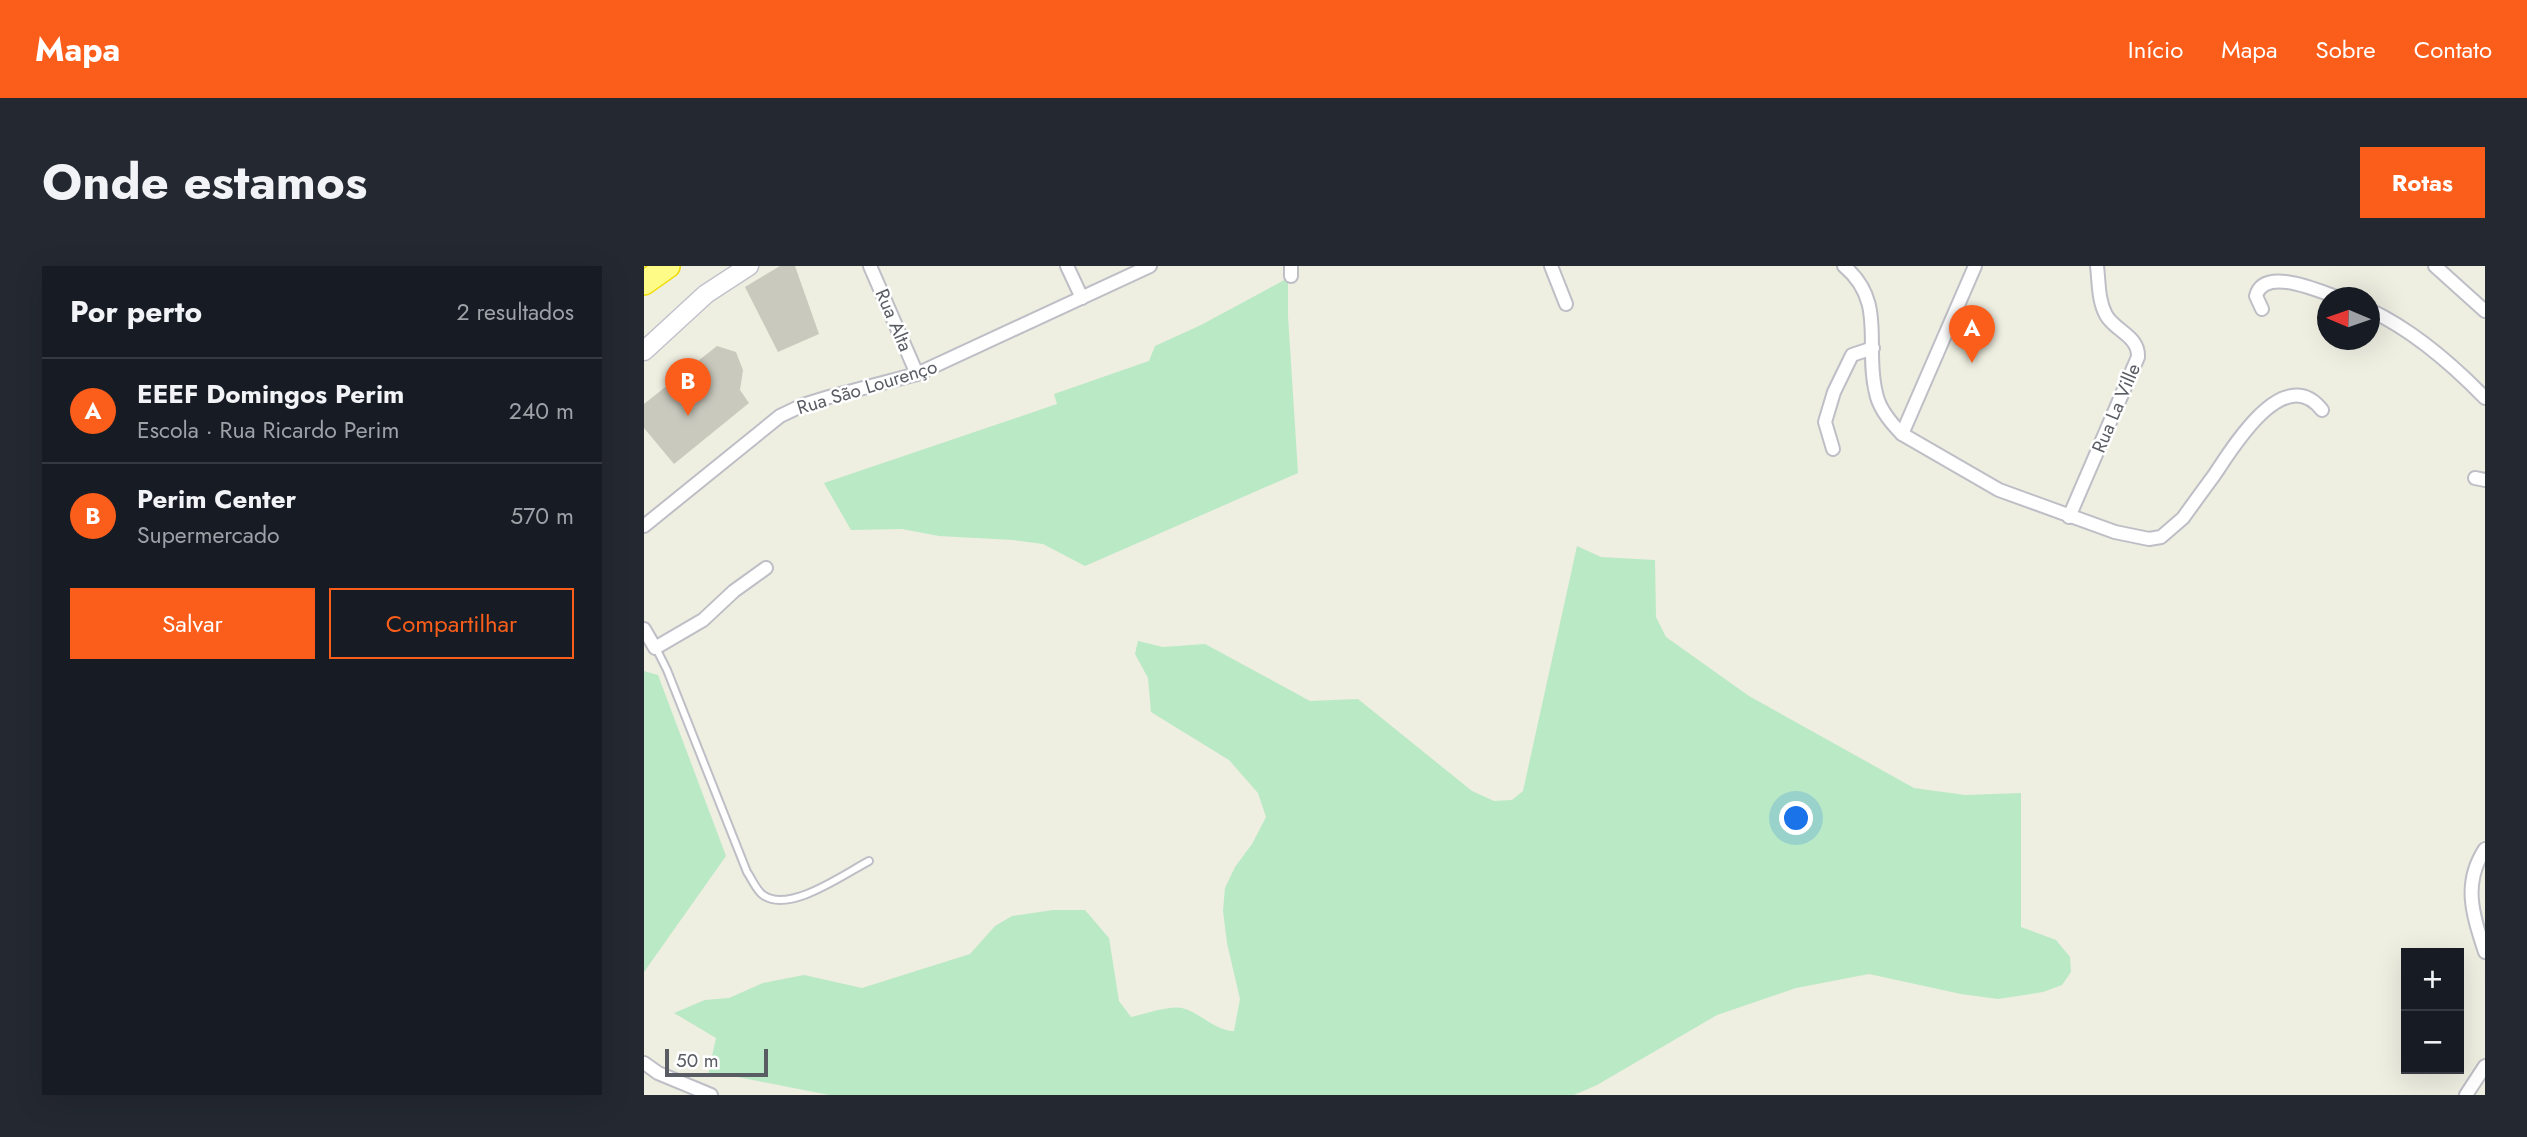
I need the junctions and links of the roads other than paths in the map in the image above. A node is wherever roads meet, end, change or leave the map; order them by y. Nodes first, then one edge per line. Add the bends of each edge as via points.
1 (668, 266) edge
2 (749, 266) edge
3 (870, 266) edge
4 (1067, 266) edge
5 (1150, 266) edge
6 (1551, 266) edge
7 (1843, 266) edge
8 (1975, 266) edge
9 (2098, 266) edge
10 (2435, 266) edge
11 (644, 284) edge
12 (2317, 292) edge
13 (1082, 298) junction
14 (1566, 303) dead end
15 (2262, 309) dead end
16 (2485, 311) edge
17 (2380, 315) edge
18 (1873, 348) junction
19 (644, 351) edge
20 (917, 374) junction
21 (2485, 398) edge
22 (2322, 410) dead end
23 (1902, 434) junction
24 (1833, 449) dead end
25 (2070, 517) junction
26 (644, 526) edge
27 (766, 568) dead end
28 (644, 629) edge
29 (655, 648) junction
30 (2485, 849) edge
31 (869, 861) dead end
32 (2485, 952) edge
33 (644, 1063) edge
34 (2485, 1066) edge
35 (711, 1095) edge
36 (2466, 1095) edge

1 - 11 highway
2 - 19 street via 706,294
3 - 20 street, Rua Alta
4 - 13 street
5 - 13 street, Rua São Lourenço
6 - 14 street
7 - 18 street via 1863,286
8 - 23 street
9 - 25 street, Rua La Ville via 2104,311 2135,342 2138,357
10 - 16 street
12 - 15 street via 2267,282 2256,296
13 - 20 street, Rua São Lourenço
17 - 21 street via 2437,353
18 - 23 street via 1876,396
18 - 24 street via 1852,355 1834,392 1825,422
20 - 26 street, Rua São Lourenço via 816,401 780,416
22 - 25 street via 2308,397 2297,396 2259,414 2183,518 2161,537 2136,538
23 - 25 street via 1999,489
27 - 29 street via 703,620
28 - 29 street
29 - 31 lane via 747,872 760,893 782,901 797,898
30 - 32 street via 2470,885
33 - 35 street
34 - 36 street

